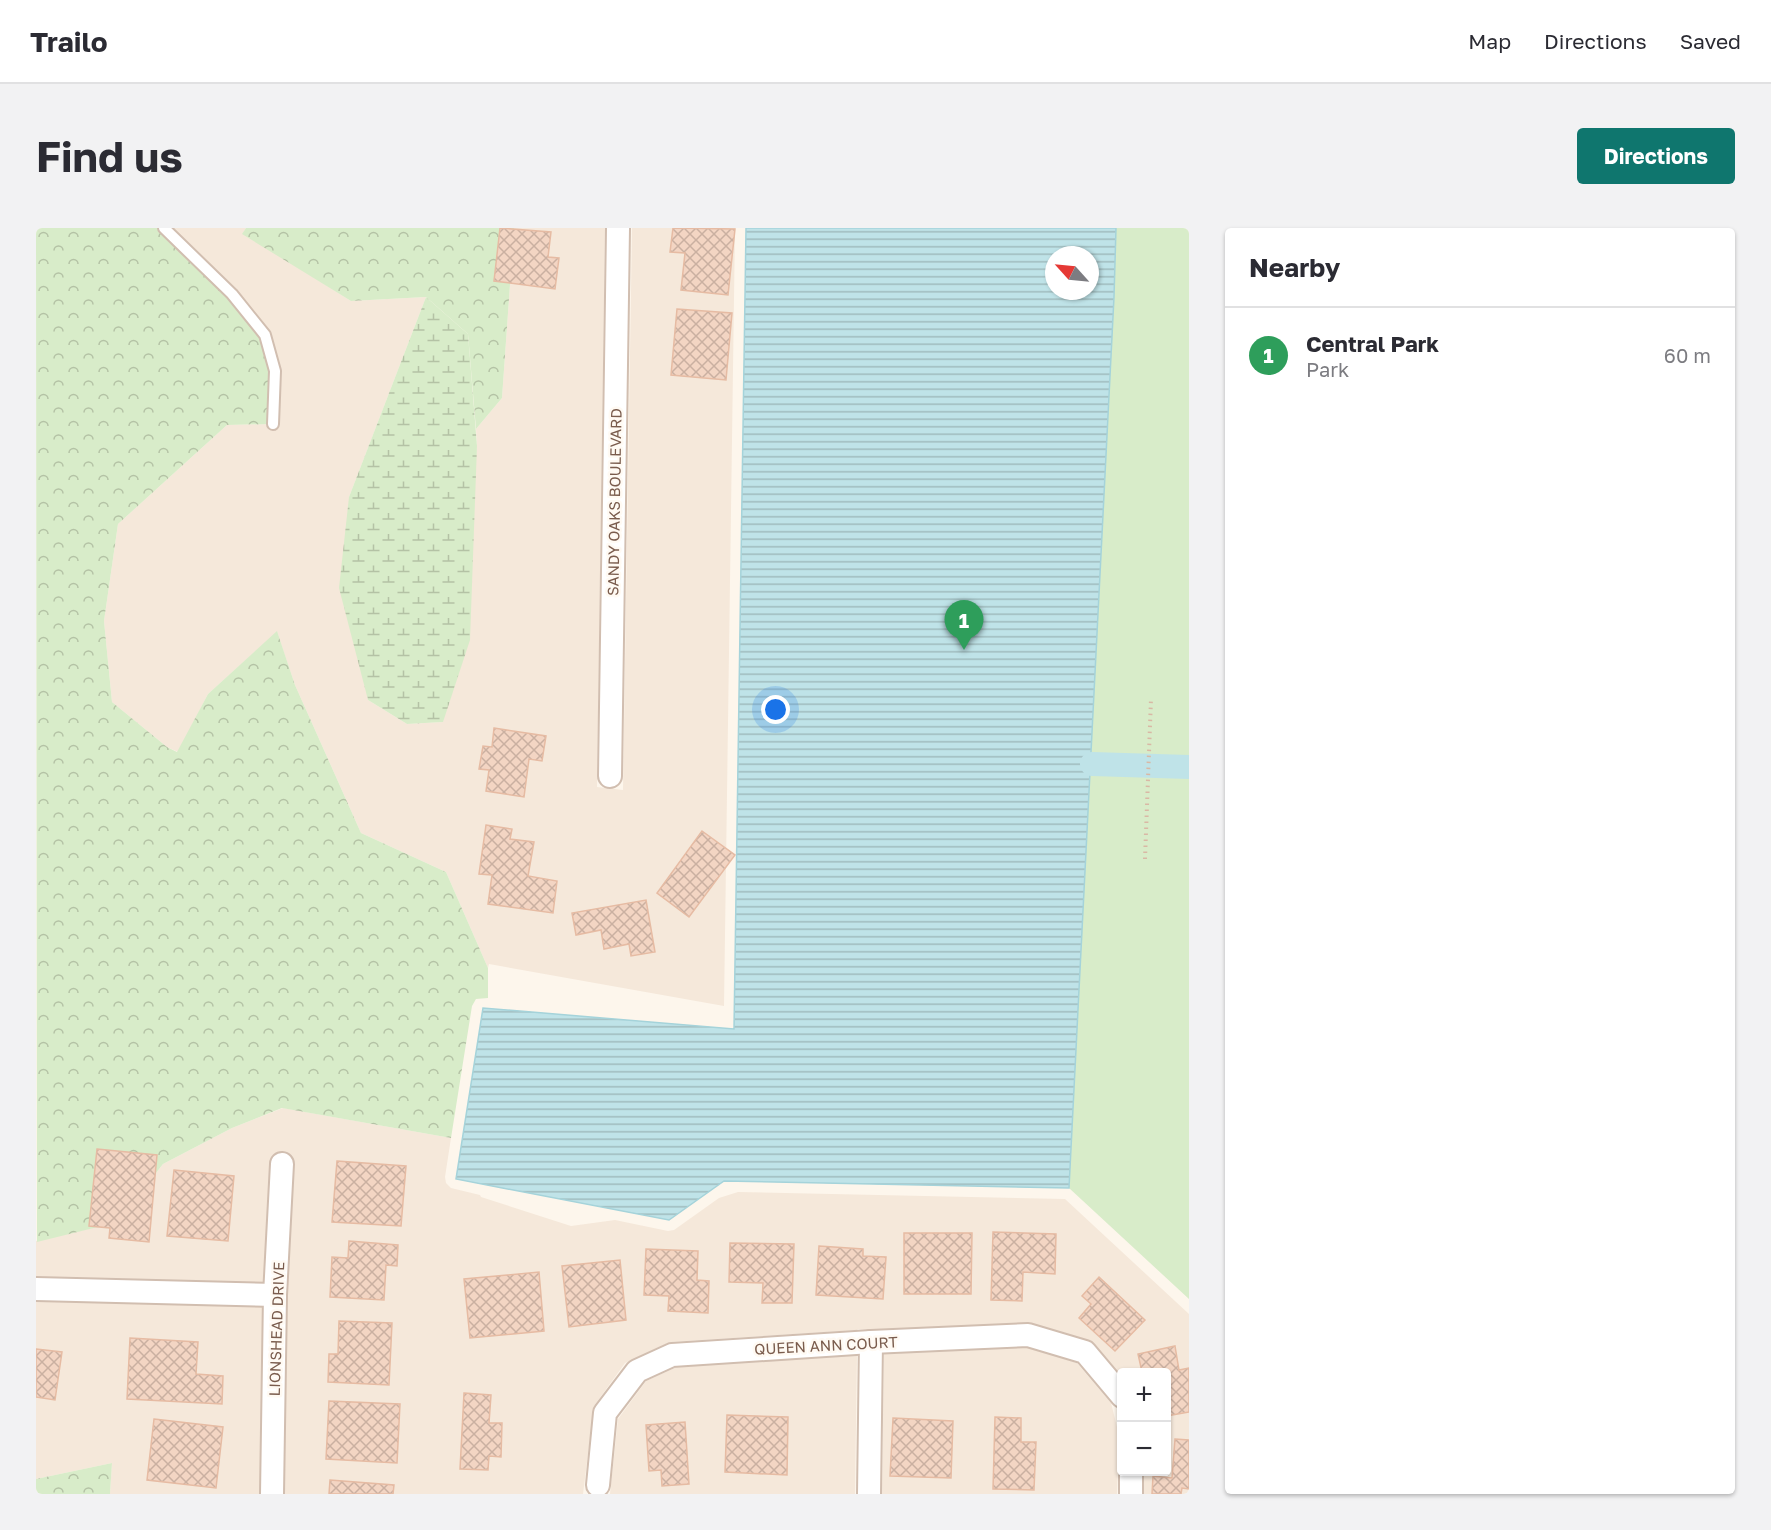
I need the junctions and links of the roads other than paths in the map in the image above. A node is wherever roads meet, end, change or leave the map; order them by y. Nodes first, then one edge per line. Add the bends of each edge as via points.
1 (164, 228) edge
2 (618, 228) edge
3 (273, 424) dead end
4 (610, 776) dead end
5 (282, 1164) dead end
6 (36, 1289) edge
7 (275, 1295) junction
8 (871, 1342) junction
9 (1117, 1390) edge
10 (1131, 1476) edge
11 (598, 1485) dead end
12 (272, 1494) edge
13 (868, 1494) edge
14 (1131, 1494) edge

1 - 3 lane via 232,294 265,335 275,371
2 - 4 street, SANDY OAKS BOULEVARD
5 - 7 street, LIONSHEAD DRIVE
6 - 7 street
7 - 12 street, LIONSHEAD DRIVE
8 - 9 street, QUEEN ANN COURT via 1028,1335 1085,1352
8 - 11 street, QUEEN ANN COURT via 672,1355 637,1371 605,1413
8 - 13 street
10 - 14 street

